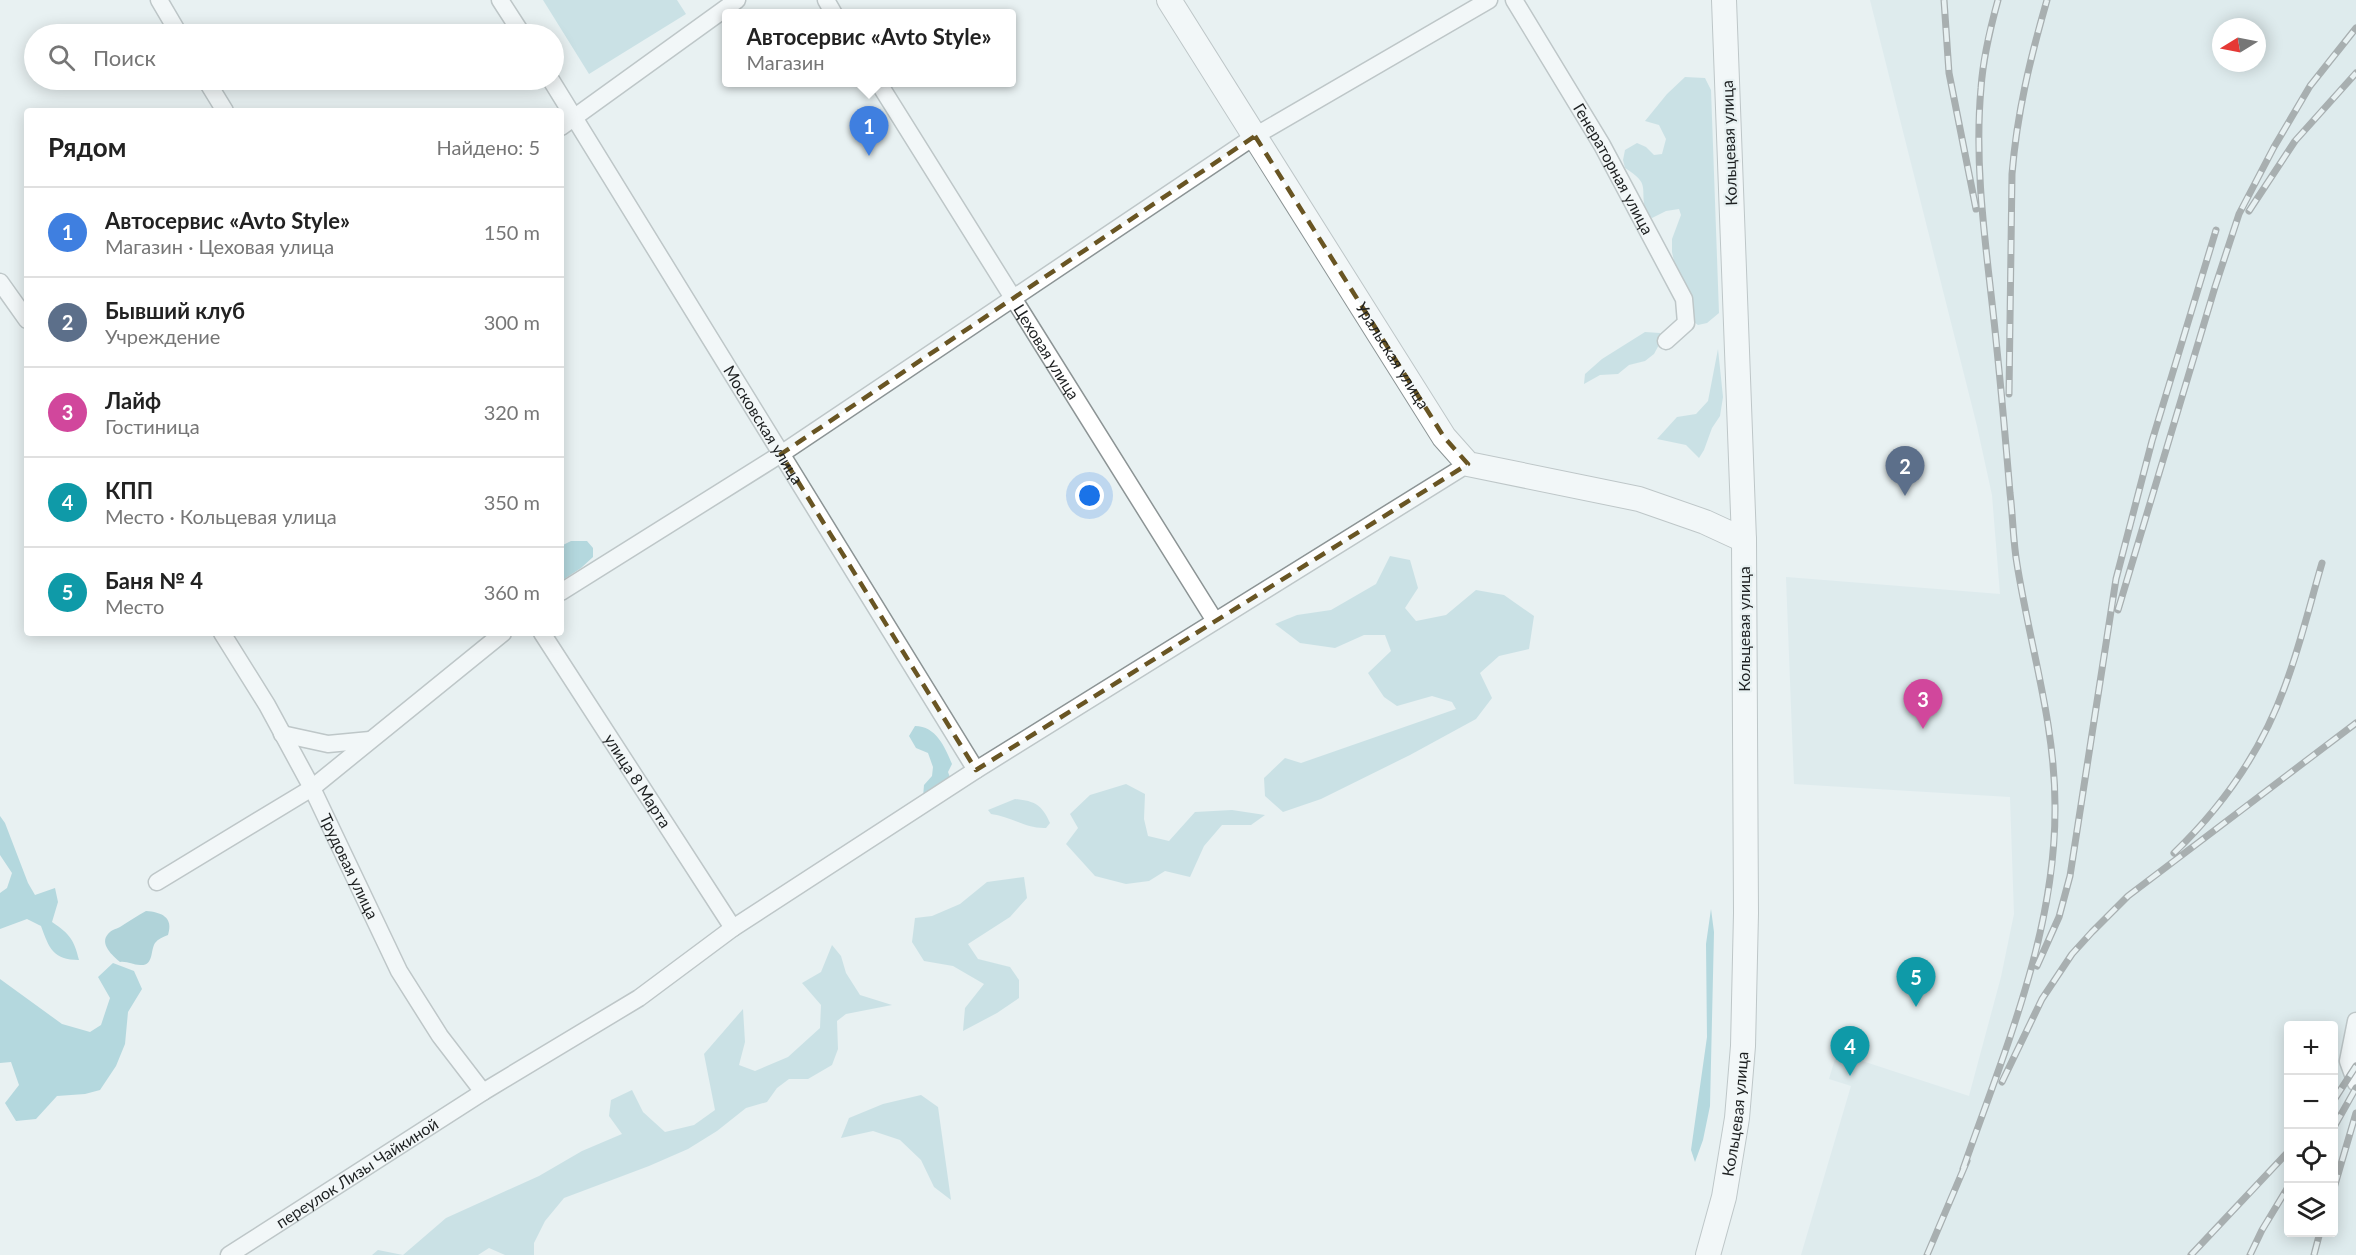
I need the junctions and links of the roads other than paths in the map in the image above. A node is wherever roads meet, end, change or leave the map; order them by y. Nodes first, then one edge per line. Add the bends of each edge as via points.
1 (159, 0) edge
2 (500, 0) edge
3 (737, 0) edge
4 (1170, 0) edge
5 (1489, 0) edge
6 (1514, 0) edge
7 (1724, 0) edge
8 (725, 9) edge
9 (722, 11) edge
10 (173, 24) edge
11 (516, 24) edge
12 (881, 87) edge
13 (212, 90) edge
14 (558, 90) edge
15 (223, 108) edge
16 (576, 118) junction
17 (564, 125) edge
18 (1255, 136) junction
19 (0, 282) edge
20 (1014, 296) junction
21 (24, 316) edge
22 (1666, 341) dead end
23 (782, 454) junction
24 (1468, 464) junction
25 (1744, 540) junction
26 (564, 590) edge
27 (1215, 621) junction
28 (224, 636) edge
29 (499, 636) edge
30 (544, 636) edge
31 (282, 734) junction
32 (371, 740) junction
33 (976, 770) junction
34 (312, 788) junction
35 (157, 882) dead end
36 (733, 928) junction
37 (2356, 1022) edge
38 (2356, 1083) edge
39 (483, 1092) junction
40 (229, 1255) edge
41 (1708, 1255) edge

1 - 10 street
2 - 11 street
3 - 8 street
4 - 18 street, Уральская улица
5 - 18 street
6 - 22 street, Генераторная улица via 1602,146 1684,299 1686,323
7 - 25 street, Кольцевая улица
9 - 16 street
12 - 20 street, Цеховая улица
13 - 15 street
14 - 16 street, Московская улица
16 - 17 street
16 - 23 street, Московская улица
18 - 20 street
18 - 24 street, Уральская улица via 1443,437
19 - 21 street
20 - 23 street
20 - 27 street, Цеховая улица
23 - 26 street
23 - 33 street, Московская улица
24 - 25 street via 1639,499
24 - 27 street, переулок Лизы Чайкиной
25 - 41 street, Кольцевая улица via 1743,1046 1732,1158
27 - 33 street, переулок Лизы Чайкиной
28 - 31 street, Трудовая улица
29 - 32 street
30 - 36 street, улица 8 Марта
31 - 32 street via 328,744
31 - 34 street, Трудовая улица
32 - 34 street
33 - 36 street, переулок Лизы Чайкиной
34 - 35 street
34 - 39 street, Трудовая улица via 399,971 440,1036
36 - 39 street, переулок Лизы Чайкиной via 639,998
37 - 38 street via 2348,1061
39 - 40 street, переулок Лизы Чайкиной

